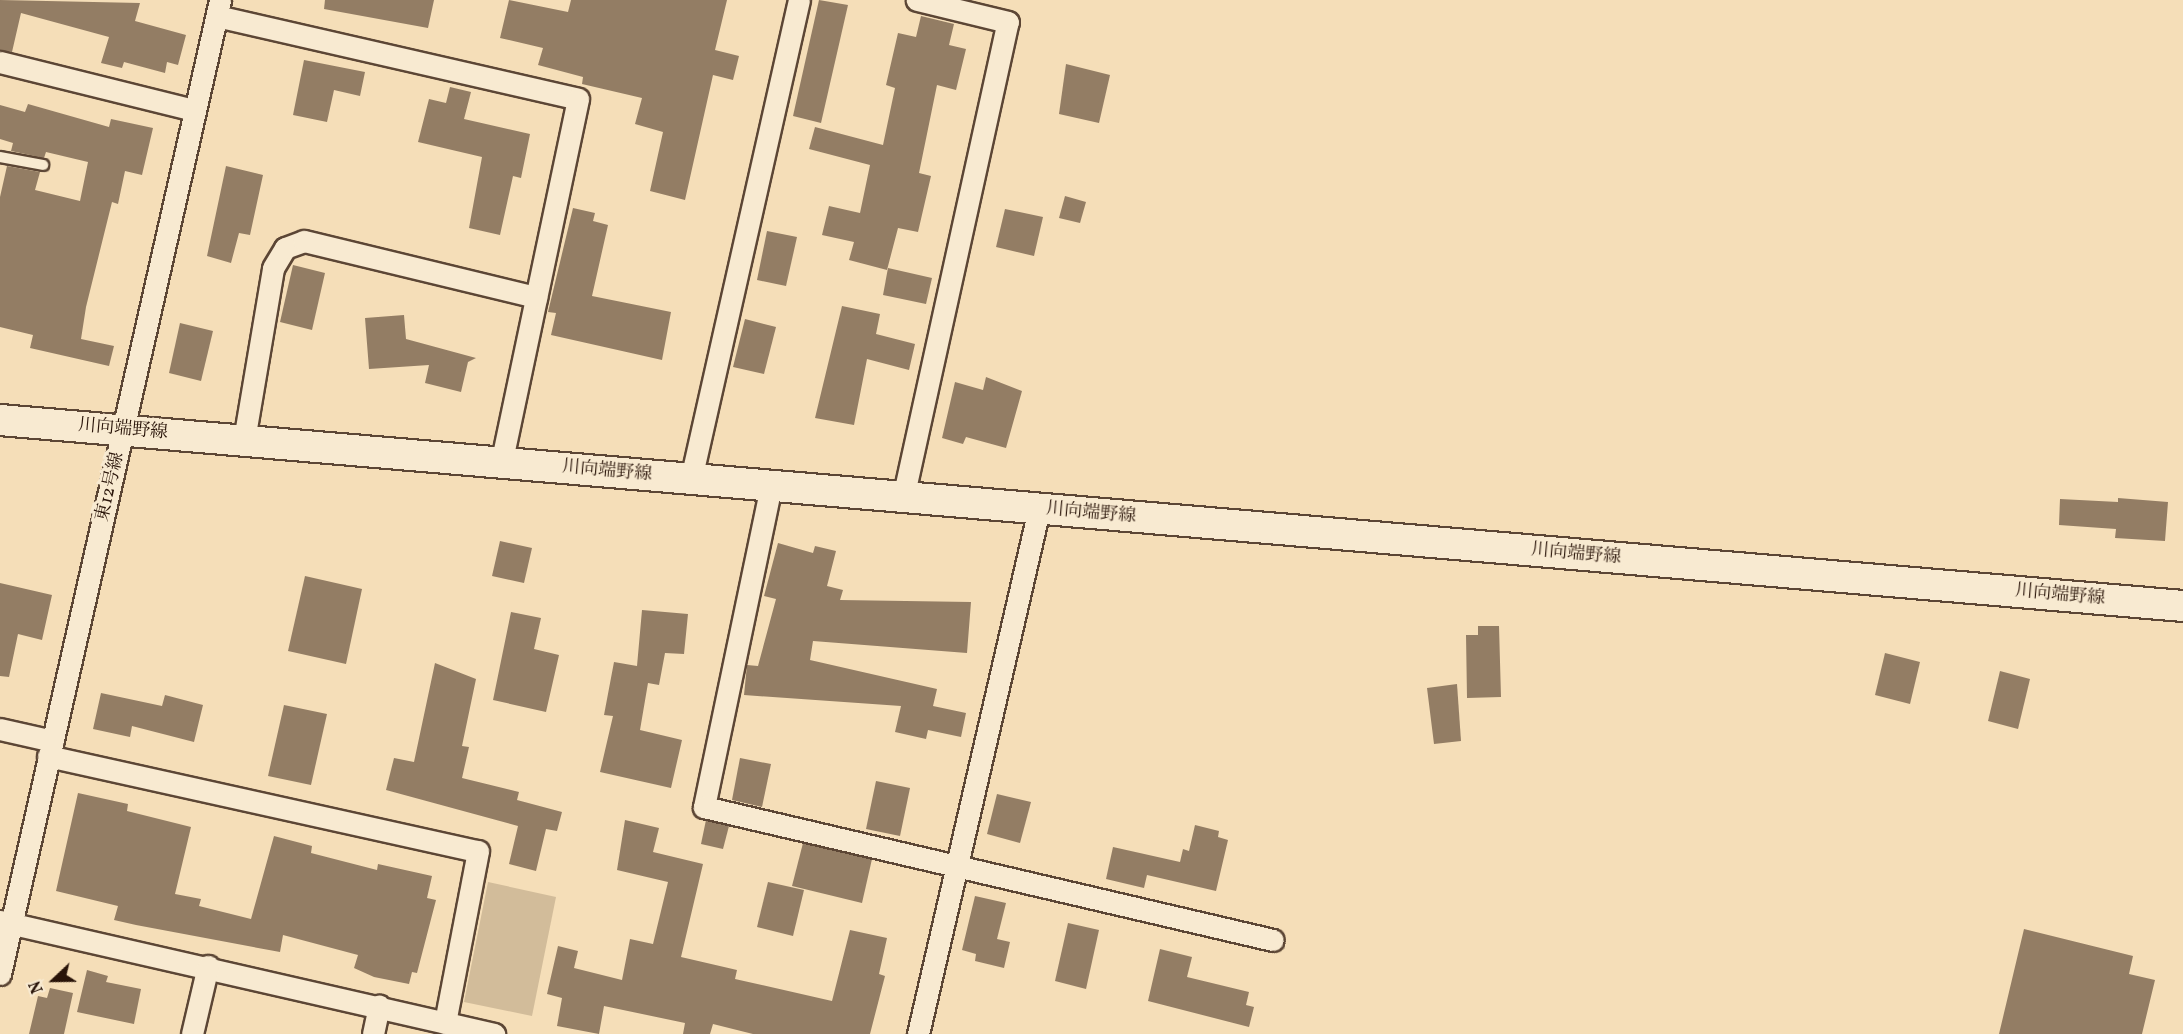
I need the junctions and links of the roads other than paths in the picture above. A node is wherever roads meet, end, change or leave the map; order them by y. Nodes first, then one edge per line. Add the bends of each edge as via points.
1 (799, 0) edge
2 (917, 0) edge
3 (219, 8) edge
4 (0, 62) edge
5 (194, 110) junction
6 (0, 157) edge
7 (43, 165) dead end
8 (536, 297) junction
9 (0, 420) edge
10 (125, 430) junction
11 (244, 440) junction
12 (501, 463) junction
13 (692, 479) junction
14 (771, 486) junction
15 (903, 498) junction
16 (1039, 509) junction
17 (2183, 606) edge
18 (0, 729) edge
19 (50, 749) junction
20 (957, 863) junction
21 (6, 922) edge
22 (1274, 940) dead end
23 (208, 966) junction
24 (0, 974) edge
25 (379, 1006) junction
26 (445, 1023) junction
27 (192, 1034) edge
28 (373, 1034) edge
29 (494, 1034) edge
30 (918, 1034) edge

1 - 13 street
2 - 15 street via 1008,22
3 - 5 street, 東12号線
3 - 8 street via 578,99
4 - 5 street
5 - 10 street, 東12号線
6 - 7 lane
8 - 11 street via 304,241 285,248 273,268
8 - 12 street
9 - 10 main road, 川向端野線
10 - 11 main road, 川向端野線
10 - 19 street, 東12号線
11 - 12 main road, 川向端野線
12 - 13 main road, 川向端野線
13 - 14 main road, 川向端野線
14 - 15 main road, 川向端野線
14 - 20 street via 704,807
15 - 16 main road, 川向端野線
16 - 17 main road, 川向端野線
16 - 20 street
18 - 19 street
19 - 21 street, 東12号線
19 - 26 street via 478,851
20 - 22 street
20 - 30 street
21 - 23 street
21 - 24 street, 東12号線
23 - 25 street
23 - 27 street
25 - 26 street
25 - 28 street
26 - 29 street

